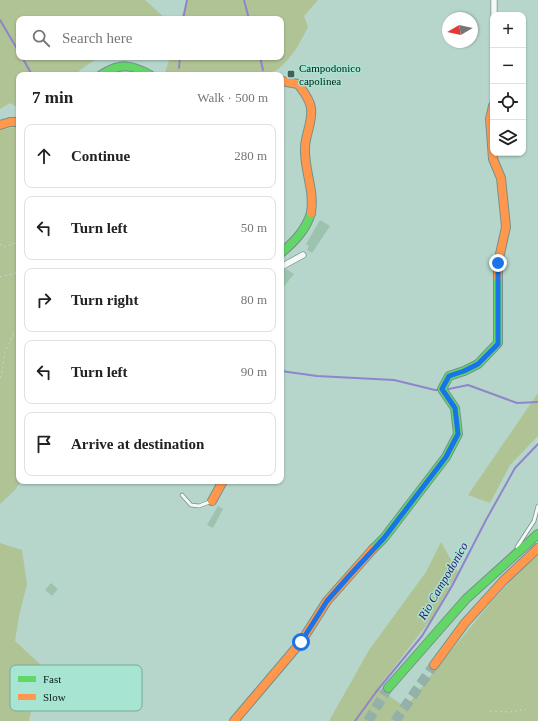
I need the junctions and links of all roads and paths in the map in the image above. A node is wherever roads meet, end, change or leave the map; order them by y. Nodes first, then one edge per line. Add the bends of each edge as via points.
1 (356, 0) edge
2 (494, 0) edge
3 (494, 12) edge
4 (106, 72) edge
5 (145, 72) edge
6 (284, 78) edge
7 (284, 80) edge
8 (284, 83) edge
9 (284, 104) edge
10 (293, 113) junction
11 (490, 120) edge
12 (16, 122) edge
13 (0, 125) edge
14 (292, 204) junction
15 (311, 211) junction
16 (286, 219) edge
17 (16, 243) edge
18 (0, 244) edge
19 (284, 250) edge
20 (303, 255) dead end
21 (284, 265) edge
22 (16, 273) edge
23 (0, 277) edge
24 (538, 312) edge
25 (16, 332) edge
26 (498, 344) junction
27 (0, 378) edge
28 (84, 484) edge
29 (105, 484) edge
30 (221, 484) edge
31 (182, 495) dead end
32 (212, 502) junction
33 (538, 506) edge
34 (538, 534) edge
35 (538, 548) edge
36 (501, 562) dead end
37 (479, 581) dead end
38 (466, 599) junction
39 (98, 665) edge
40 (434, 665) tunnel mouth
41 (388, 688) tunnel mouth
42 (526, 709) dead end
43 (71, 711) edge
44 (490, 711) dead end
45 (63, 721) edge
46 (234, 721) edge

1 - 6 path via 334,16 306,61
2 - 3 street
4 - 5 main road via 125,65
7 - 15 main road via 298,84 306,95 311,110 305,148
8 - 10 path via 295,97
9 - 10 path
10 - 14 path via 287,145 294,192
11 - 26 main road via 493,159 501,178 506,227 498,263
12 - 13 main road
14 - 15 path
14 - 16 path via 291,215
15 - 19 main road via 305,226
17 - 18 path via 4,247
20 - 21 street
22 - 23 path
24 - 26 path via 508,349 505,351
25 - 27 path via 11,337 11,343 4,356
26 - 46 main road via 478,364 449,376 442,389 455,408 458,434 446,457 384,538 327,601 301,642
28 - 29 path via 98,493
30 - 32 main road
31 - 32 lane via 191,506
32 - 39 path via 192,526 177,563 132,626 102,655
33 - 36 lane via 534,521 517,547
34 - 38 main road
35 - 40 main road via 503,581 465,623
37 - 38 lane
38 - 41 main road
42 - 44 path via 510,712
43 - 45 path

